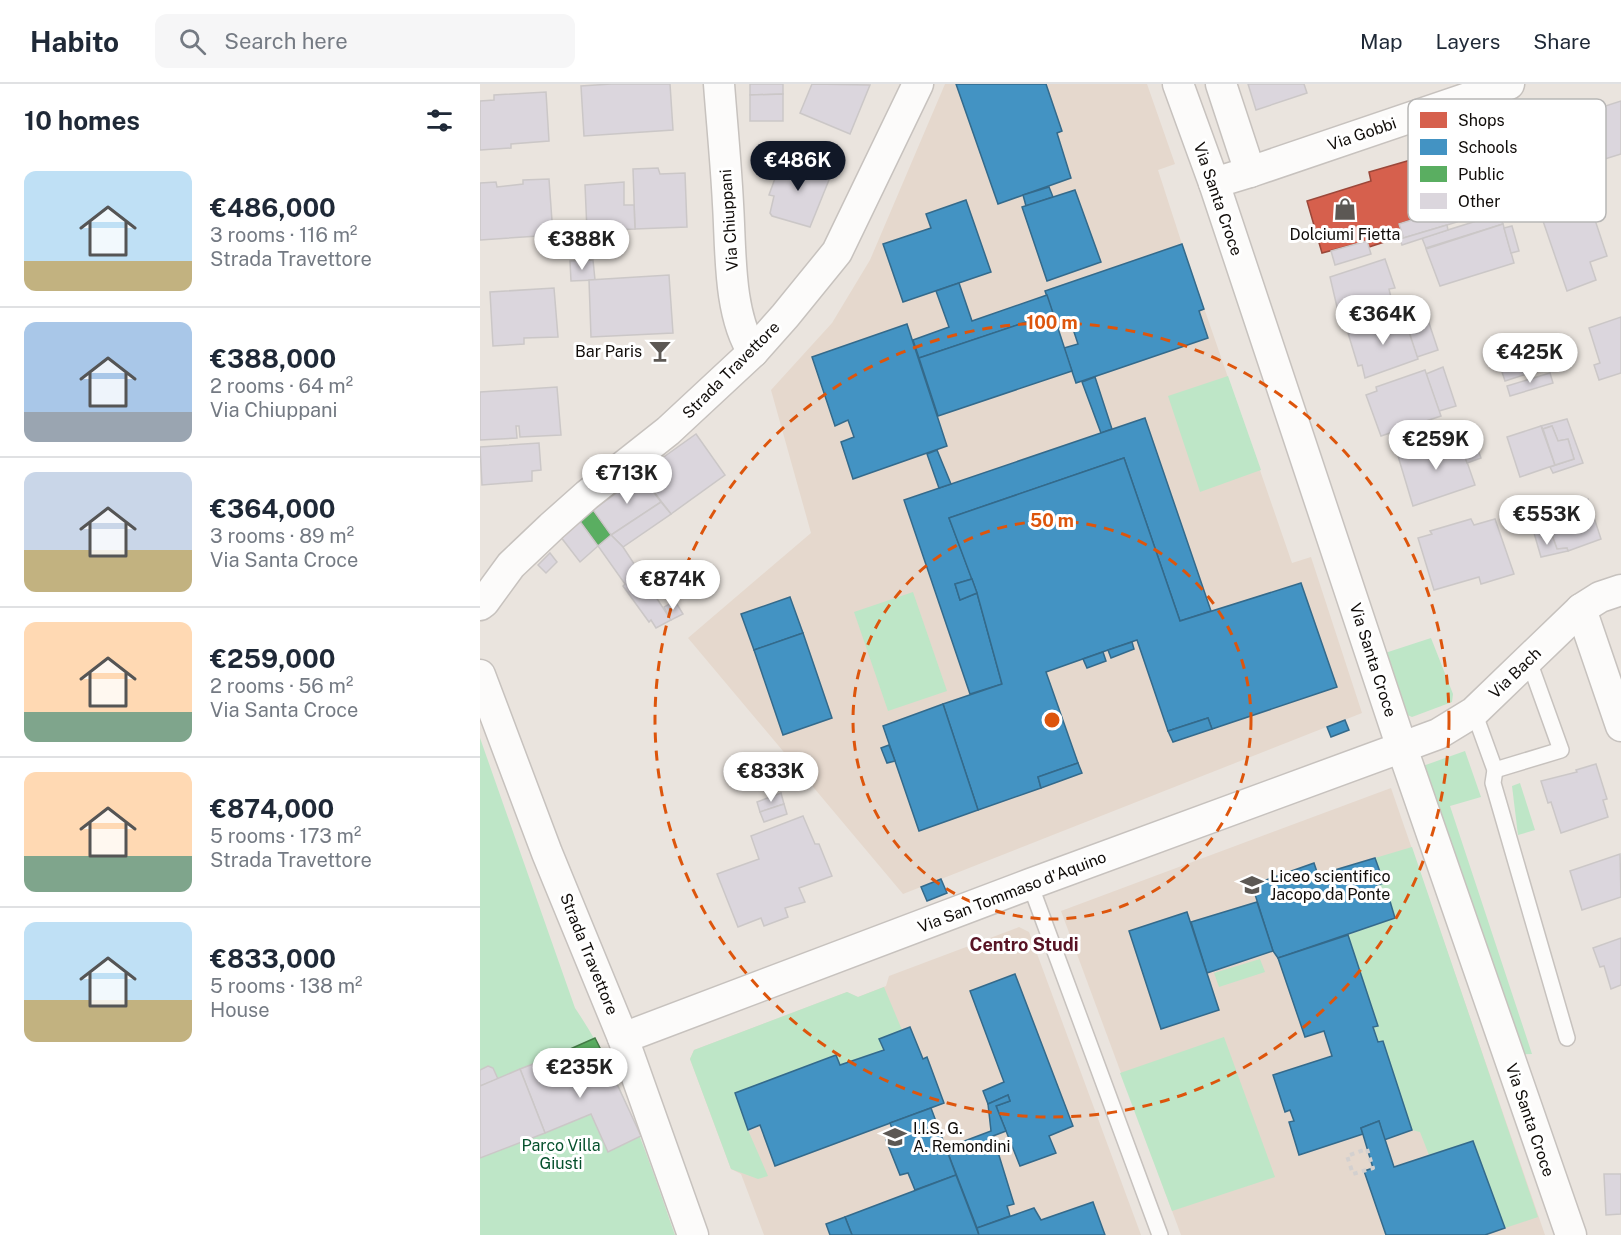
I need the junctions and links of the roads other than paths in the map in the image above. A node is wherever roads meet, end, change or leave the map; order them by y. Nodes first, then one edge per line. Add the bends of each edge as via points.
1 (719, 84) edge
2 (918, 84) edge
3 (1178, 84) edge
4 (1221, 84) edge
5 (1509, 84) edge
6 (1465, 99) edge
7 (1408, 118) edge
8 (1250, 172) junction
9 (1214, 183) junction
10 (753, 352) junction
11 (1621, 590) edge
12 (480, 605) edge
13 (1581, 609) junction
14 (1529, 661) junction
15 (480, 675) edge
16 (1474, 712) junction
17 (1619, 718) edge
18 (1402, 748) junction
19 (1495, 770) junction
20 (1030, 884) junction
21 (623, 1038) junction
22 (1567, 1038) dead end
23 (693, 1235) edge
24 (1160, 1235) edge
25 (1571, 1235) edge

1 - 10 street, Via Chiuppani via 734,292 741,327
2 - 10 street, Strada Travettore via 837,252
3 - 9 street, Via Santa Croce
4 - 8 street
5 - 6 street, Via Gobbi
7 - 8 street, Via Gobbi
8 - 9 street, Via Gobbi
9 - 18 street, Via Santa Croce
10 - 12 street, Strada Travettore via 668,431 551,527 511,565
11 - 13 street, Via Bach
13 - 14 street, Via Bach
13 - 17 street
14 - 16 street, Via Bach
14 - 19 lane via 1561,750
15 - 21 street, Strada Travettore
16 - 18 street, Via Bach via 1438,734
16 - 19 lane
18 - 20 street, Via San Tommaso d'Aquino
18 - 25 street, Via Santa Croce
19 - 22 lane via 1493,783
20 - 21 street, Via San Tommaso d'Aquino
20 - 24 lane
21 - 23 street, Strada Travettore

